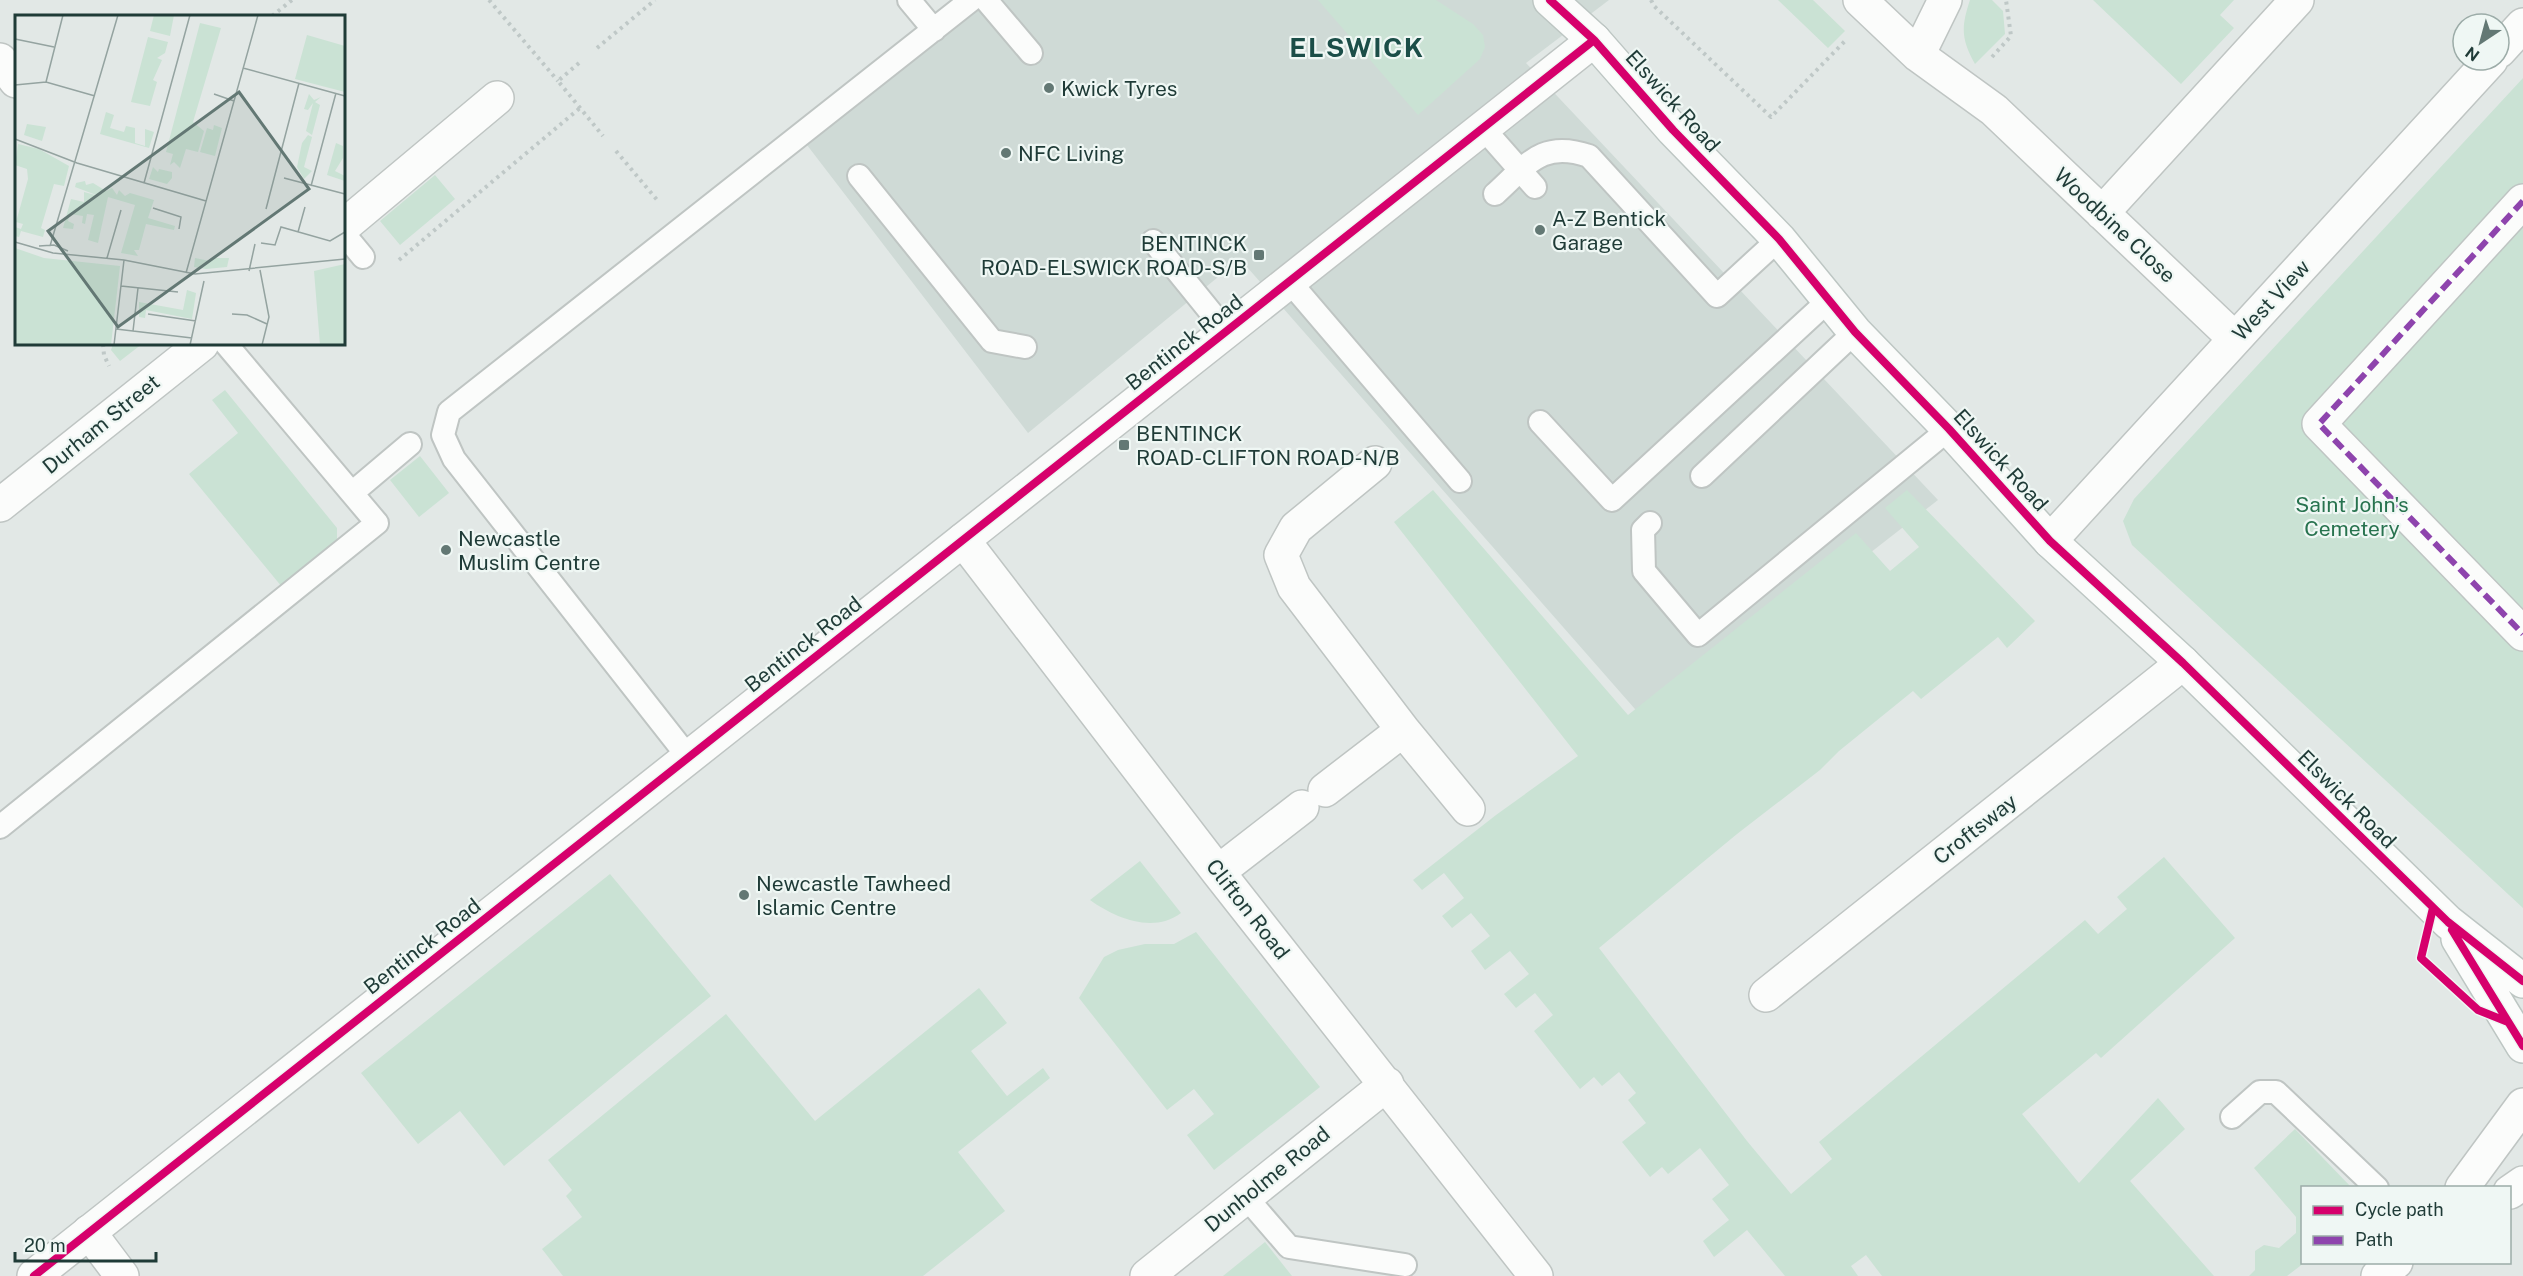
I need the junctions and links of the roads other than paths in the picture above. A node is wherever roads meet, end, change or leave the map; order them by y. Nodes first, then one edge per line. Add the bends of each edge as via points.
1 (909, 0) edge
2 (971, 0) edge
3 (986, 0) edge
4 (1550, 0) edge
5 (1945, 0) edge
6 (2297, 0) edge
7 (1866, 6) edge
8 (2523, 25) edge
9 (934, 30) junction
10 (2511, 38) edge
11 (1594, 40) junction
12 (1031, 53) dead end
13 (1918, 55) junction
14 (0, 60) edge
15 (2480, 72) edge
16 (15, 80) edge
17 (497, 98) dead end
18 (1483, 128) junction
19 (859, 176) dead end
20 (1528, 179) junction
21 (1495, 194) dead end
22 (2523, 201) edge
23 (2102, 213) junction
24 (345, 225) edge
25 (345, 235) edge
26 (1779, 239) junction
27 (1153, 242) dead end
28 (363, 257) dead end
29 (1289, 281) junction
30 (1829, 300) junction
31 (1226, 331) junction
32 (1855, 332) junction
33 (2235, 339) junction
34 (201, 345) edge
35 (227, 345) edge
36 (1025, 347) dead end
37 (1540, 422) dead end
38 (1949, 429) junction
39 (410, 444) dead end
40 (1375, 463) dead end
41 (1702, 476) dead end
42 (1460, 481) dead end
43 (352, 493) junction
44 (0, 505) edge
45 (1650, 523) dead end
46 (963, 540) junction
47 (2050, 541) junction
48 (2523, 634) edge
49 (2183, 663) junction
50 (1403, 730) junction
51 (689, 758) junction
52 (1468, 808) dead end
53 (0, 827) edge
54 (1218, 872) junction
55 (2448, 922) junction
56 (2523, 981) edge
57 (1766, 995) dead end
58 (2523, 1046) edge
59 (1387, 1084) junction
60 (2523, 1105) edge
61 (2232, 1117) dead end
62 (2375, 1186) edge
63 (2463, 1186) edge
64 (1245, 1196) junction
65 (89, 1232) junction
66 (2395, 1264) edge
67 (1405, 1265) dead end
68 (34, 1276) edge
69 (122, 1276) edge
70 (1147, 1276) edge
71 (1536, 1276) edge
72 (2379, 1276) edge

1 - 9 lane
2 - 9 lane
3 - 12 lane
4 - 11 street, Elswick Road
5 - 13 street
6 - 23 street
7 - 13 street, Woodbine Close
8 - 10 street
9 - 51 lane via 449,412 443,435 454,459
11 - 18 street, Bentinck Road
11 - 26 street, Elswick Road via 1673,130
13 - 23 street, Woodbine Close via 1994,110
14 - 16 street
15 - 33 street, West View
17 - 24 street
18 - 20 lane
18 - 29 street, Bentinck Road
19 - 36 lane via 992,341
20 - 21 lane
20 - 26 lane via 1548,151 1569,149 1589,156 1717,296
22 - 48 street via 2319,424
23 - 33 street, Woodbine Close
25 - 28 lane
26 - 30 street, Elswick Road
27 - 31 lane
29 - 31 street, Bentinck Road
29 - 42 lane
30 - 32 street, Elswick Road
30 - 37 lane via 1611,500
31 - 46 street, Bentinck Road
32 - 38 street, Elswick Road
32 - 41 lane
33 - 47 street, West View
34 - 44 street, Durham Street
35 - 43 lane
38 - 45 lane via 1698,635 1644,571 1643,530
38 - 47 street, Elswick Road
39 - 43 lane
40 - 50 street via 1296,528 1281,555 1293,587
43 - 53 lane via 377,522
46 - 51 street, Bentinck Road
46 - 54 street, Clifton Road
47 - 49 street, Elswick Road
49 - 55 street, Elswick Road
49 - 57 street, Croftsway
50 - 52 street
50 - 54 street
51 - 65 street, Bentinck Road
54 - 59 street, Clifton Road
55 - 56 street, Elswick Road
55 - 58 street, Elswick Road
59 - 64 street, Dunholme Road
59 - 71 street, Clifton Road
60 - 63 street
61 - 62 lane via 2260,1092 2276,1092
64 - 67 lane via 1289,1247
64 - 70 street, Dunholme Road
65 - 68 street, Bentinck Road
65 - 69 street
66 - 72 street

